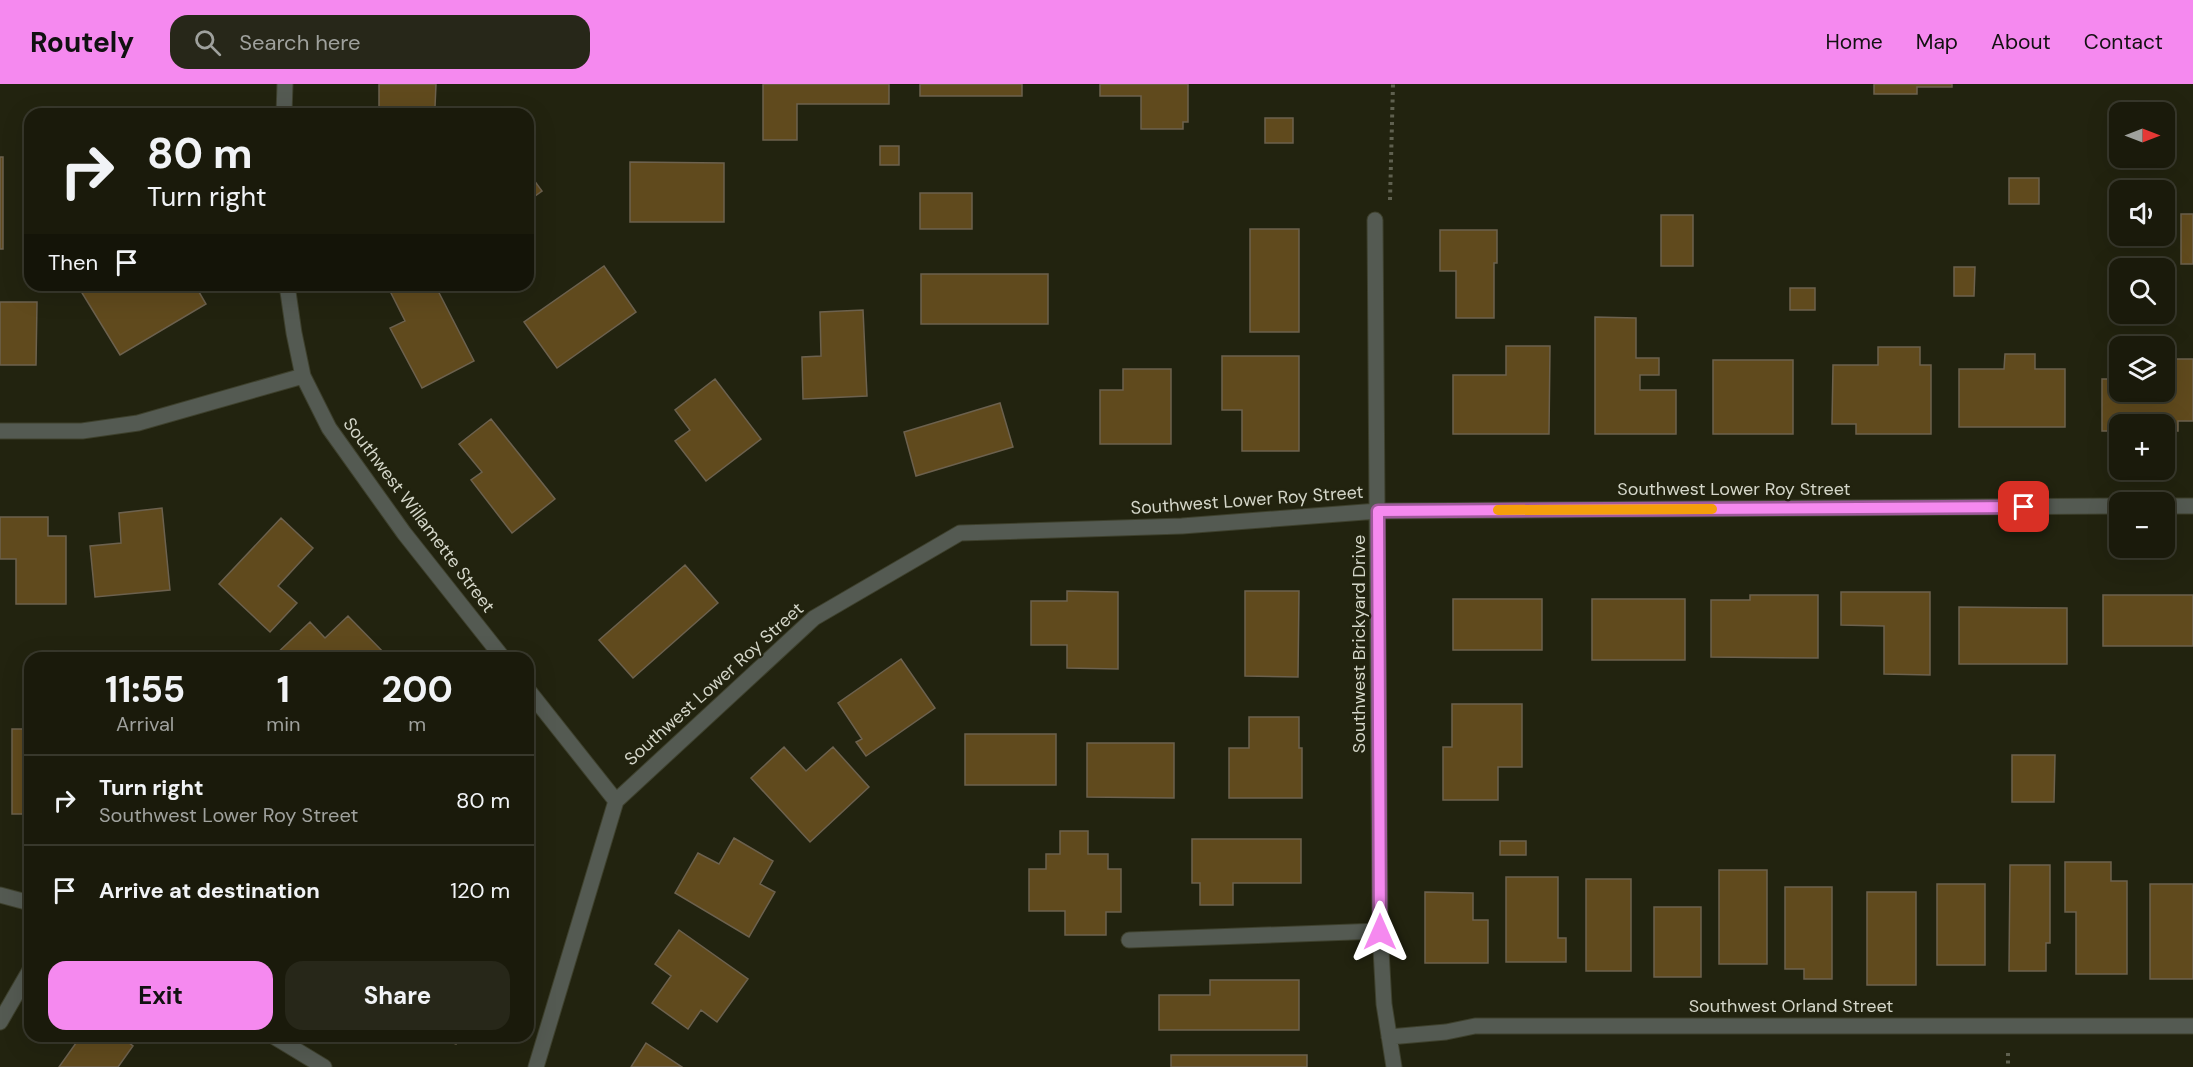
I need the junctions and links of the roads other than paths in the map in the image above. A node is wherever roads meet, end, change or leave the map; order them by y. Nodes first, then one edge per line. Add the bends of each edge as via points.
1 (285, 84) edge
2 (284, 108) edge
3 (1375, 220) road end
4 (288, 291) edge
5 (303, 376) junction
6 (0, 431) edge
7 (2109, 506) edge
8 (2175, 506) edge
9 (2193, 506) edge
10 (1378, 511) junction
11 (498, 652) edge
12 (534, 698) edge
13 (616, 801) junction
14 (0, 895) edge
15 (24, 901) edge
16 (1380, 932) junction
17 (1129, 940) dead end
18 (24, 980) edge
19 (0, 1022) edge
20 (2193, 1026) edge
21 (1389, 1037) junction
22 (283, 1042) edge
23 (324, 1067) edge
24 (536, 1067) edge
25 (1394, 1067) edge

1 - 2 street
3 - 10 street, Southwest Brickyard Drive
4 - 5 street, Southwest Willamette Street
5 - 6 street via 138,423 82,431
5 - 11 street, Southwest Willamette Street via 329,428 404,533
7 - 10 street, Southwest Lower Roy Street
8 - 9 street
10 - 13 street, Southwest Lower Roy Street via 1182,526 960,532 814,618
10 - 16 street, Southwest Brickyard Drive
12 - 13 street
13 - 24 street
14 - 15 street
16 - 17 street
16 - 21 street, Southwest Brickyard Drive
18 - 19 street
20 - 21 street, Southwest Orland Street via 1475,1026
21 - 25 street, Southwest Brickyard Drive
22 - 23 street

